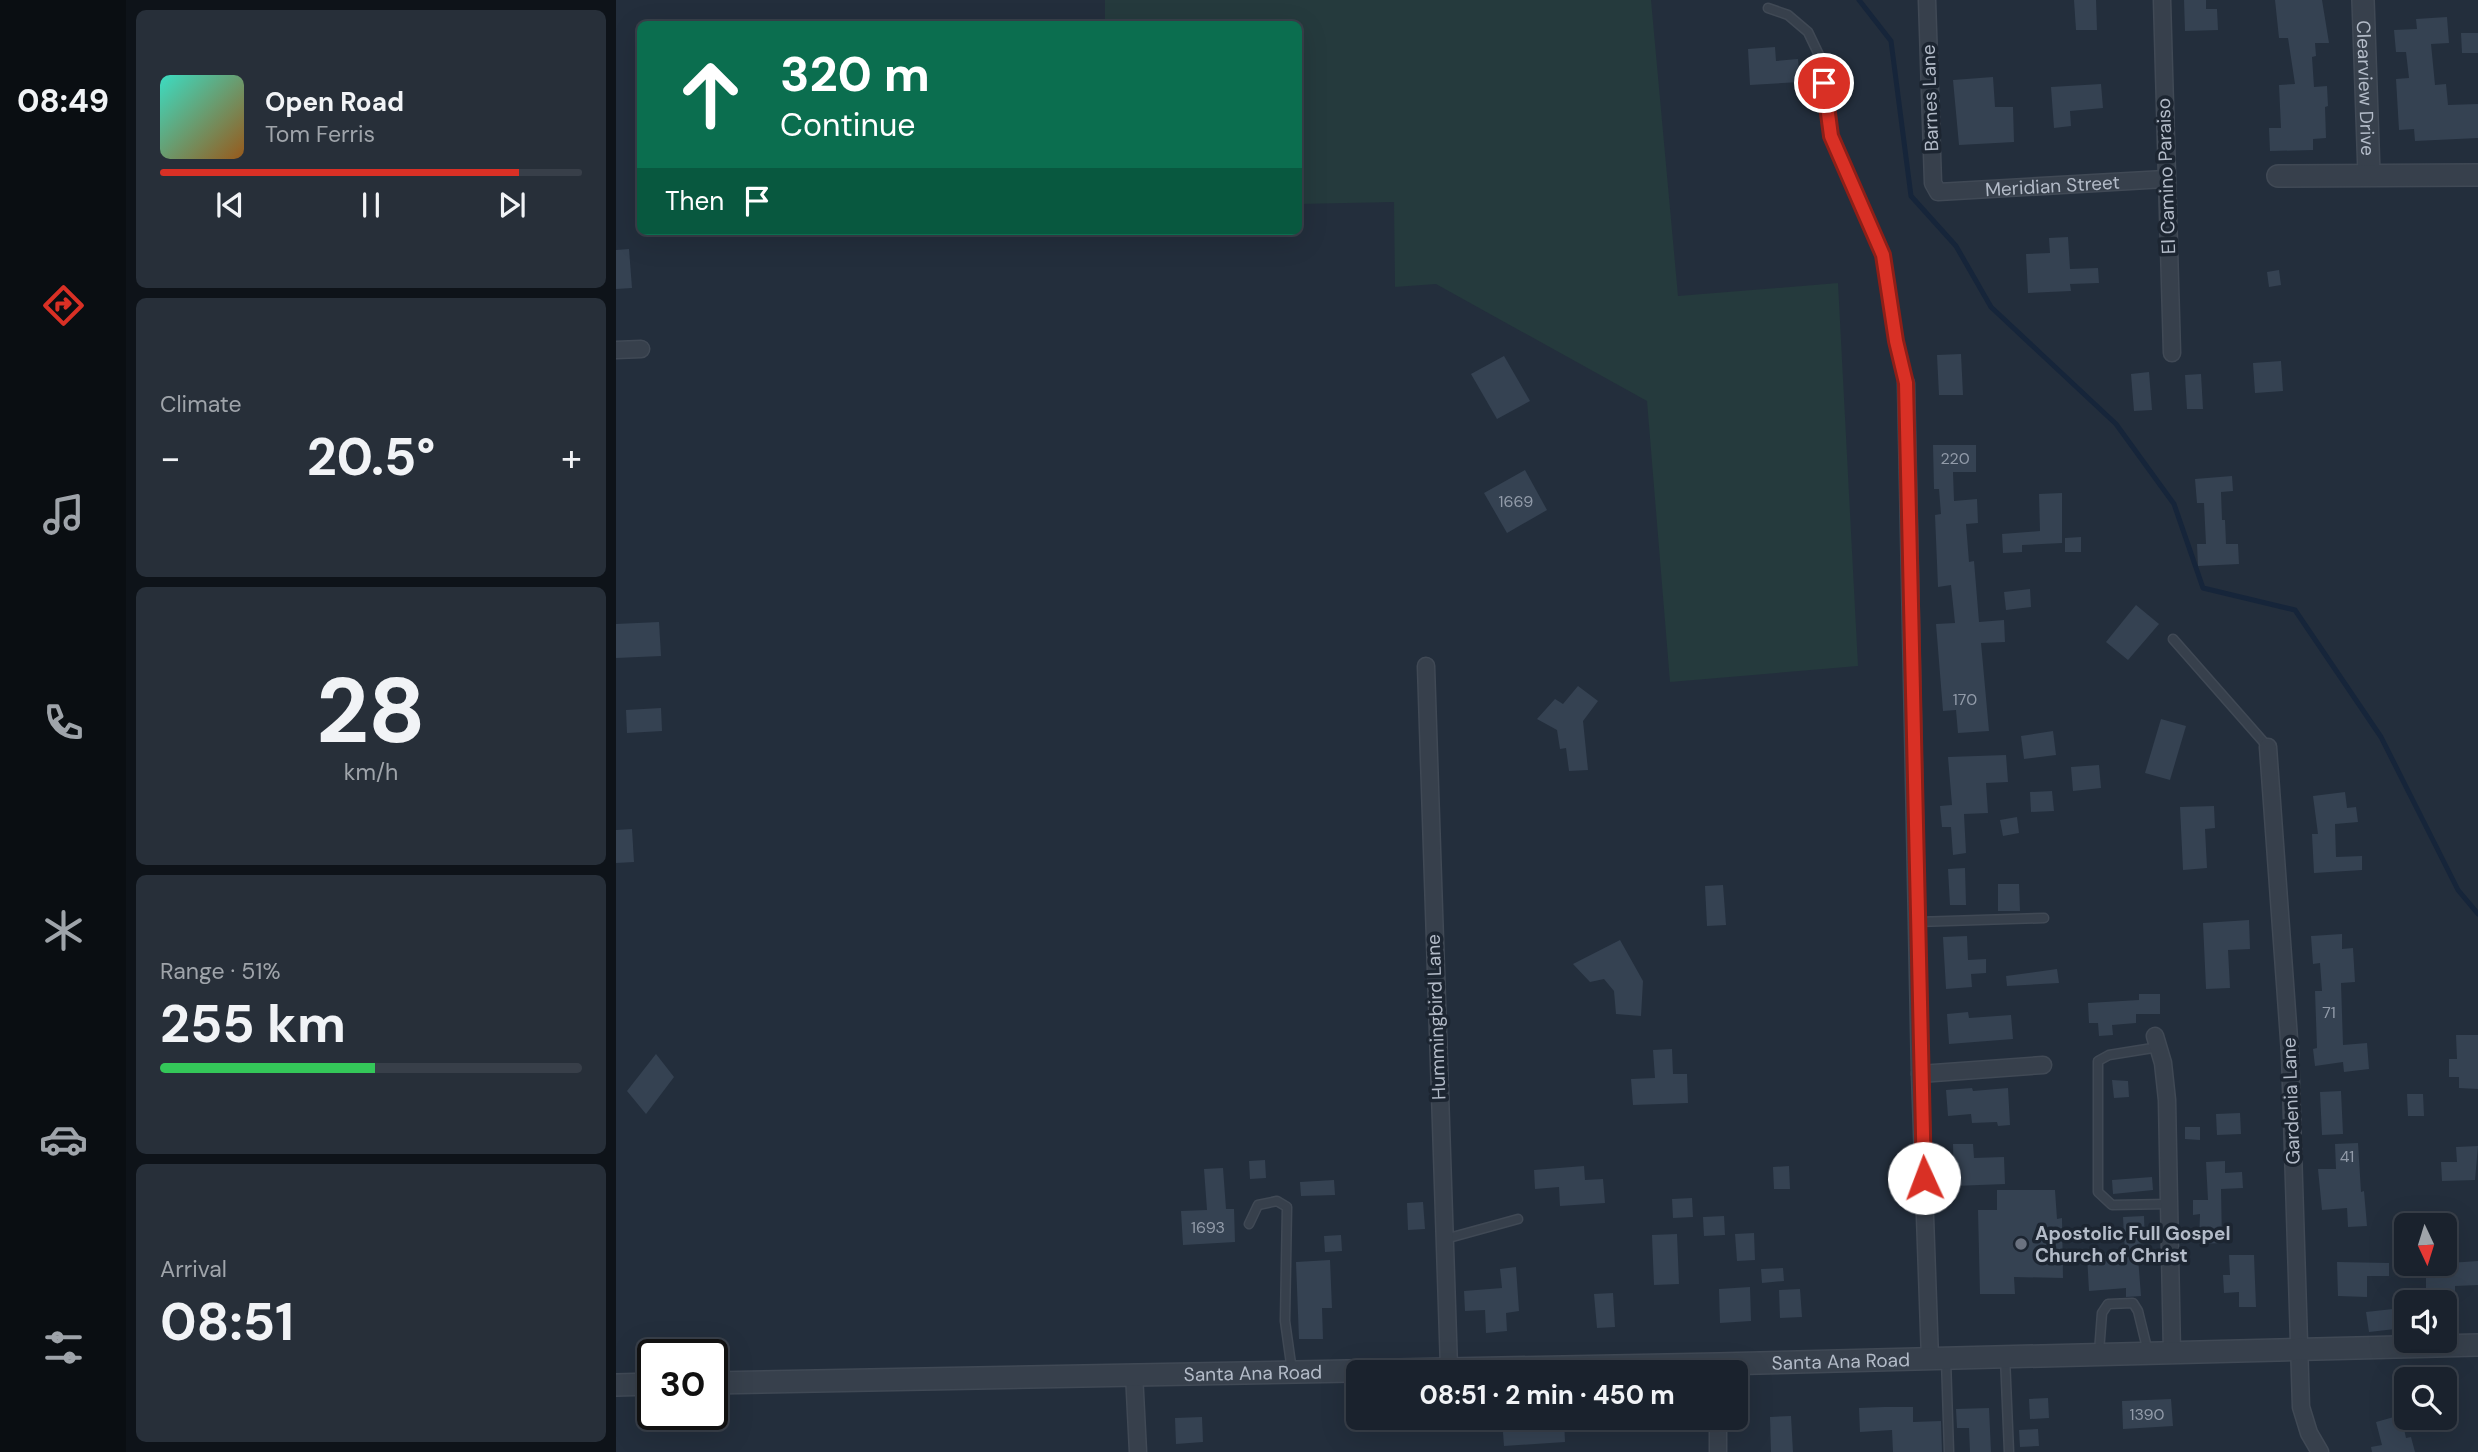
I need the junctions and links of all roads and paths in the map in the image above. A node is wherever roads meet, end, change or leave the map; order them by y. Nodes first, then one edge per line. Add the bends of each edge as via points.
1 (1927, 0) edge
2 (2162, 0) edge
3 (2364, 0) edge
4 (1768, 8) dead end
5 (2369, 174) junction
6 (2478, 175) edge
7 (2278, 176) dead end
8 (2165, 179) junction
9 (1940, 191) joint
10 (641, 349) dead end
11 (616, 350) edge
12 (2172, 353) dead end
13 (1906, 383) joint
14 (2174, 639) dead end
15 (1426, 666) dead end
16 (2268, 747) joint
17 (2044, 918) dead end
18 (1916, 922) junction
19 (2157, 1042) joint
20 (2043, 1065) dead end
21 (1920, 1073) junction
22 (2168, 1205) junction
23 (1518, 1219) dead end
24 (1249, 1224) dead end
25 (1445, 1239) junction
26 (2478, 1345) edge
27 (2300, 1350) junction
28 (2172, 1354) junction
29 (2148, 1355) junction
30 (2099, 1356) junction
31 (2005, 1357) junction
32 (1938, 1359) junction
33 (1449, 1360) edge
34 (1748, 1367) edge
35 (1346, 1370) edge
36 (1292, 1371) junction
37 (1134, 1373) junction
38 (728, 1383) edge
39 (637, 1384) edge
40 (616, 1385) edge
41 (1718, 1430) edge
42 (1138, 1452) edge
43 (1718, 1452) edge
44 (1949, 1452) edge
45 (2009, 1452) edge
46 (2320, 1452) edge

1 - 9 street, Barnes Lane via 1933,183
2 - 8 street, El Camino Paraiso
3 - 5 street, Clearview Drive
4 - 13 lane via 1788,15 1808,32 1820,57 1831,136 1883,255
5 - 6 street
5 - 7 street
8 - 9 street, Meridian Street
8 - 12 street, El Camino Paraiso
10 - 11 street
13 - 18 street
14 - 16 lane
15 - 25 street, Hummingbird Lane
16 - 27 street, Gardenia Lane via 2290,1053
17 - 18 lane
18 - 21 street
19 - 22 street via 2168,1100
19 - 22 lane via 2098,1061 2098,1192 2112,1205
20 - 21 street
21 - 32 street
22 - 28 street
23 - 25 lane
24 - 36 lane via 1258,1205 1277,1201 1287,1207 1286,1330
25 - 33 street, Hummingbird Lane
26 - 27 street, Santa Ana Road
27 - 28 street, Santa Ana Road
27 - 46 street, Gardenia Lane via 2301,1407
28 - 29 street, Santa Ana Road
29 - 30 street, Santa Ana Road
29 - 30 lane via 2138,1311 2133,1303 2117,1302 2108,1304 2102,1313
30 - 31 street, Santa Ana Road
31 - 32 street, Santa Ana Road
31 - 45 lane
32 - 34 street, Santa Ana Road
32 - 44 lane
35 - 36 street, Santa Ana Road
36 - 37 street, Santa Ana Road
37 - 38 street, Santa Ana Road
37 - 42 street
39 - 40 street
41 - 43 street

